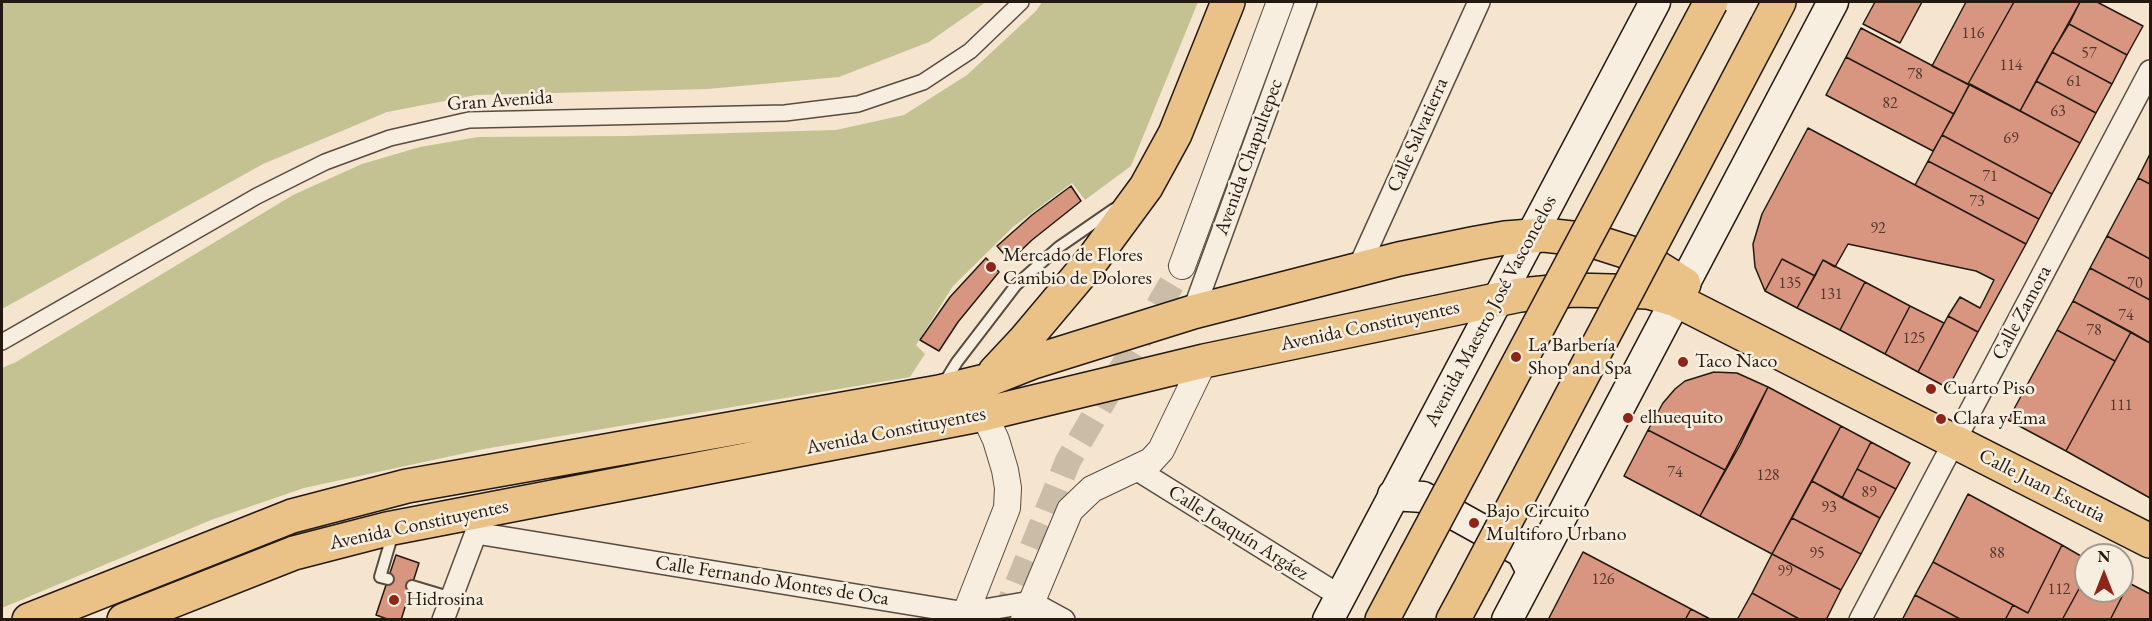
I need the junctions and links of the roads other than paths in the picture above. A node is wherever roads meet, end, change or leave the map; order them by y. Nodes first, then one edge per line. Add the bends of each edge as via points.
1 (1021, 2) edge
2 (1228, 2) edge
3 (1280, 2) edge
4 (1306, 2) edge
5 (1479, 2) edge
6 (1655, 2) edge
7 (1711, 2) edge
8 (1833, 2) edge
9 (1773, 13) edge
10 (2151, 71) edge
11 (1146, 187) junction
12 (1531, 235) junction
13 (1182, 266) tunnel mouth
14 (1358, 269) junction
15 (1680, 292) junction
16 (1499, 300) junction
17 (1193, 312) junction
18 (2, 342) edge
19 (1204, 361) junction
20 (985, 381) junction
21 (939, 392) junction
22 (984, 414) junction
23 (1954, 441) junction
24 (1136, 469) junction
25 (1393, 495) junction
26 (480, 521) junction
27 (395, 527) junction
28 (2151, 541) edge
29 (1532, 572) junction
30 (388, 579) dead end
31 (412, 586) dead end
32 (452, 597) junction
33 (1334, 608) edge
34 (1028, 611) edge
35 (965, 616) edge
36 (29, 620) edge
37 (124, 620) edge
38 (443, 620) edge
39 (1064, 620) edge
40 (1382, 620) edge
41 (1453, 620) edge
42 (1507, 620) edge
43 (1860, 620) edge

1 - 18 street, Gran Avenida via 970,51 923,82 858,104 785,113 469,120 390,138 325,162 257,196
2 - 11 main road via 1175,134
3 - 13 street, Avenida Chapultepec
4 - 17 street, Avenida Chapultepec
5 - 14 street, Calle Salvatierra
6 - 12 main road, Avenida Maestro José Vasconcelos
7 - 40 main road, bridge
8 - 15 main road
9 - 41 main road, bridge
10 - 23 street, Calle Zamora
11 - 20 main road via 1093,259 1024,342
11 - 21 lane via 1059,247 1016,285
12 - 14 main road, Avenida Constituyentes
12 - 15 main road, Avenida Constituyentes via 1564,236 1637,255
12 - 16 main road, Avenida Maestro José Vasconcelos
14 - 17 main road, Avenida Constituyentes
15 - 16 main road, Avenida Constituyentes via 1544,292
15 - 23 main road, Calle Juan Escutia
15 - 29 main road
16 - 19 main road, Avenida Constituyentes
16 - 25 main road, Avenida Maestro José Vasconcelos
17 - 20 main road, Avenida Constituyentes
19 - 22 main road, Avenida Constituyentes
19 - 24 street via 1161,450
20 - 21 main road, Avenida Constituyentes
21 - 36 main road, Avenida Constituyentes via 407,486 292,516
22 - 26 main road, Avenida Constituyentes
22 - 35 street via 1005,470 1007,508
23 - 28 main road, Calle Juan Escutia
23 - 43 street, Calle Zamora
24 - 33 street, Calle Joaquín Argáez
24 - 34 street via 1092,489 1070,510
25 - 29 main road via 1423,497 1512,546 1522,552
25 - 33 main road, Avenida Maestro José Vasconcelos
26 - 27 main road, Avenida Constituyentes
26 - 32 street
26 - 35 street, Calle Fernando Montes de Oca
27 - 30 lane via 380,577
27 - 37 main road, Avenida Constituyentes via 294,553
29 - 42 main road
31 - 32 lane
32 - 38 street
34 - 35 street, Calle Fernando Montes de Oca
34 - 39 street

